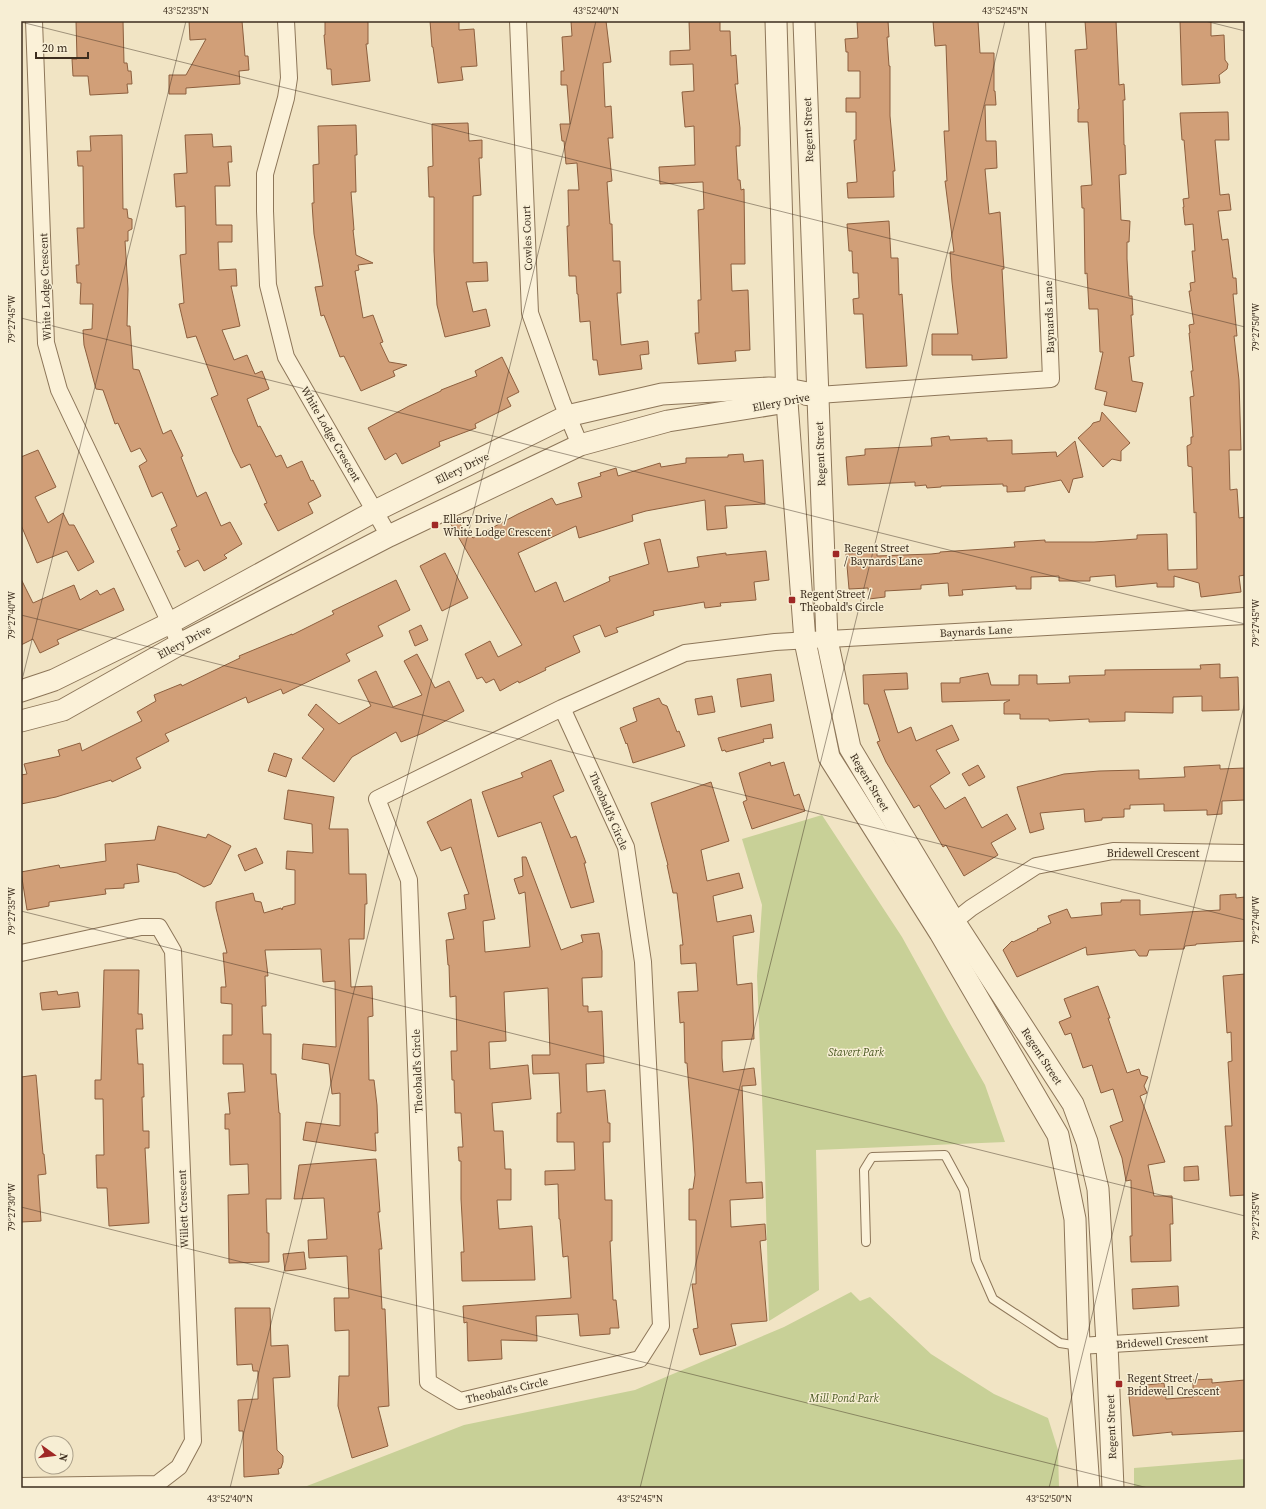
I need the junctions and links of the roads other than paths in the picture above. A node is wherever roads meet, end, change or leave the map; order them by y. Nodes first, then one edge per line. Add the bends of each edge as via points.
1 (34, 21) edge
2 (286, 21) edge
3 (518, 21) edge
4 (776, 21) edge
5 (804, 21) edge
6 (1037, 21) edge
7 (818, 395) junction
8 (787, 396) junction
9 (567, 416) junction
10 (580, 445) junction
11 (375, 511) junction
12 (390, 536) junction
13 (1245, 616) edge
14 (170, 623) junction
15 (827, 640) junction
16 (806, 641) junction
17 (180, 644) junction
18 (21, 690) edge
19 (562, 708) junction
20 (21, 721) edge
21 (1245, 853) edge
22 (947, 927) junction
23 (21, 953) edge
24 (866, 1242) dead end
25 (1245, 1336) edge
26 (1108, 1344) junction
27 (1080, 1346) junction
28 (21, 1486) edge
29 (1089, 1488) edge
30 (1113, 1488) edge

1 - 14 street, White Lodge Crescent via 46,343 59,390
2 - 11 street, White Lodge Crescent via 286,98 265,174 268,285 286,357
3 - 9 street, Cowles Court via 530,313
4 - 8 street, Regent Street
5 - 7 street, Regent Street
6 - 7 street, Baynards Lane via 1051,379
7 - 8 street, Ellery Drive
7 - 15 street, Regent Street
8 - 9 street, Ellery Drive via 769,388 662,394
8 - 10 street, Ellery Drive via 668,421
8 - 16 street, Regent Street
9 - 10 street, Cowles Court
9 - 11 street, Ellery Drive
10 - 12 street, Ellery Drive
11 - 12 street, White Lodge Crescent
11 - 14 street, Ellery Drive
12 - 17 street, Ellery Drive
13 - 15 street, Baynards Lane
14 - 17 street, White Lodge Crescent
14 - 18 street, Ellery Drive via 54,680
15 - 16 street, Theobald's Circle
15 - 22 street, Regent Street via 850,748
16 - 19 street, Theobald's Circle via 775,642 685,653
16 - 22 street, Regent Street via 829,757
17 - 20 street, Ellery Drive via 64,710
19 - 19 street, Theobald's Circle via 377,800 410,880 428,1382 460,1401 640,1359 661,1326 642,962 626,847
21 - 22 street, Bridewell Crescent via 1112,851 1036,866 971,908
22 - 26 street, Regent Street via 1073,1104 1098,1189
22 - 27 street, Regent Street via 1058,1135 1075,1219
23 - 28 street, Willett Crescent via 141,927 159,928 173,951 193,1441 179,1467 157,1484
24 - 27 lane via 864,1170 872,1156 946,1155 964,1190 976,1260 994,1299 1060,1342
25 - 26 street, Bridewell Crescent
26 - 27 street, Bridewell Crescent
26 - 30 street, Regent Street
27 - 29 street, Regent Street

